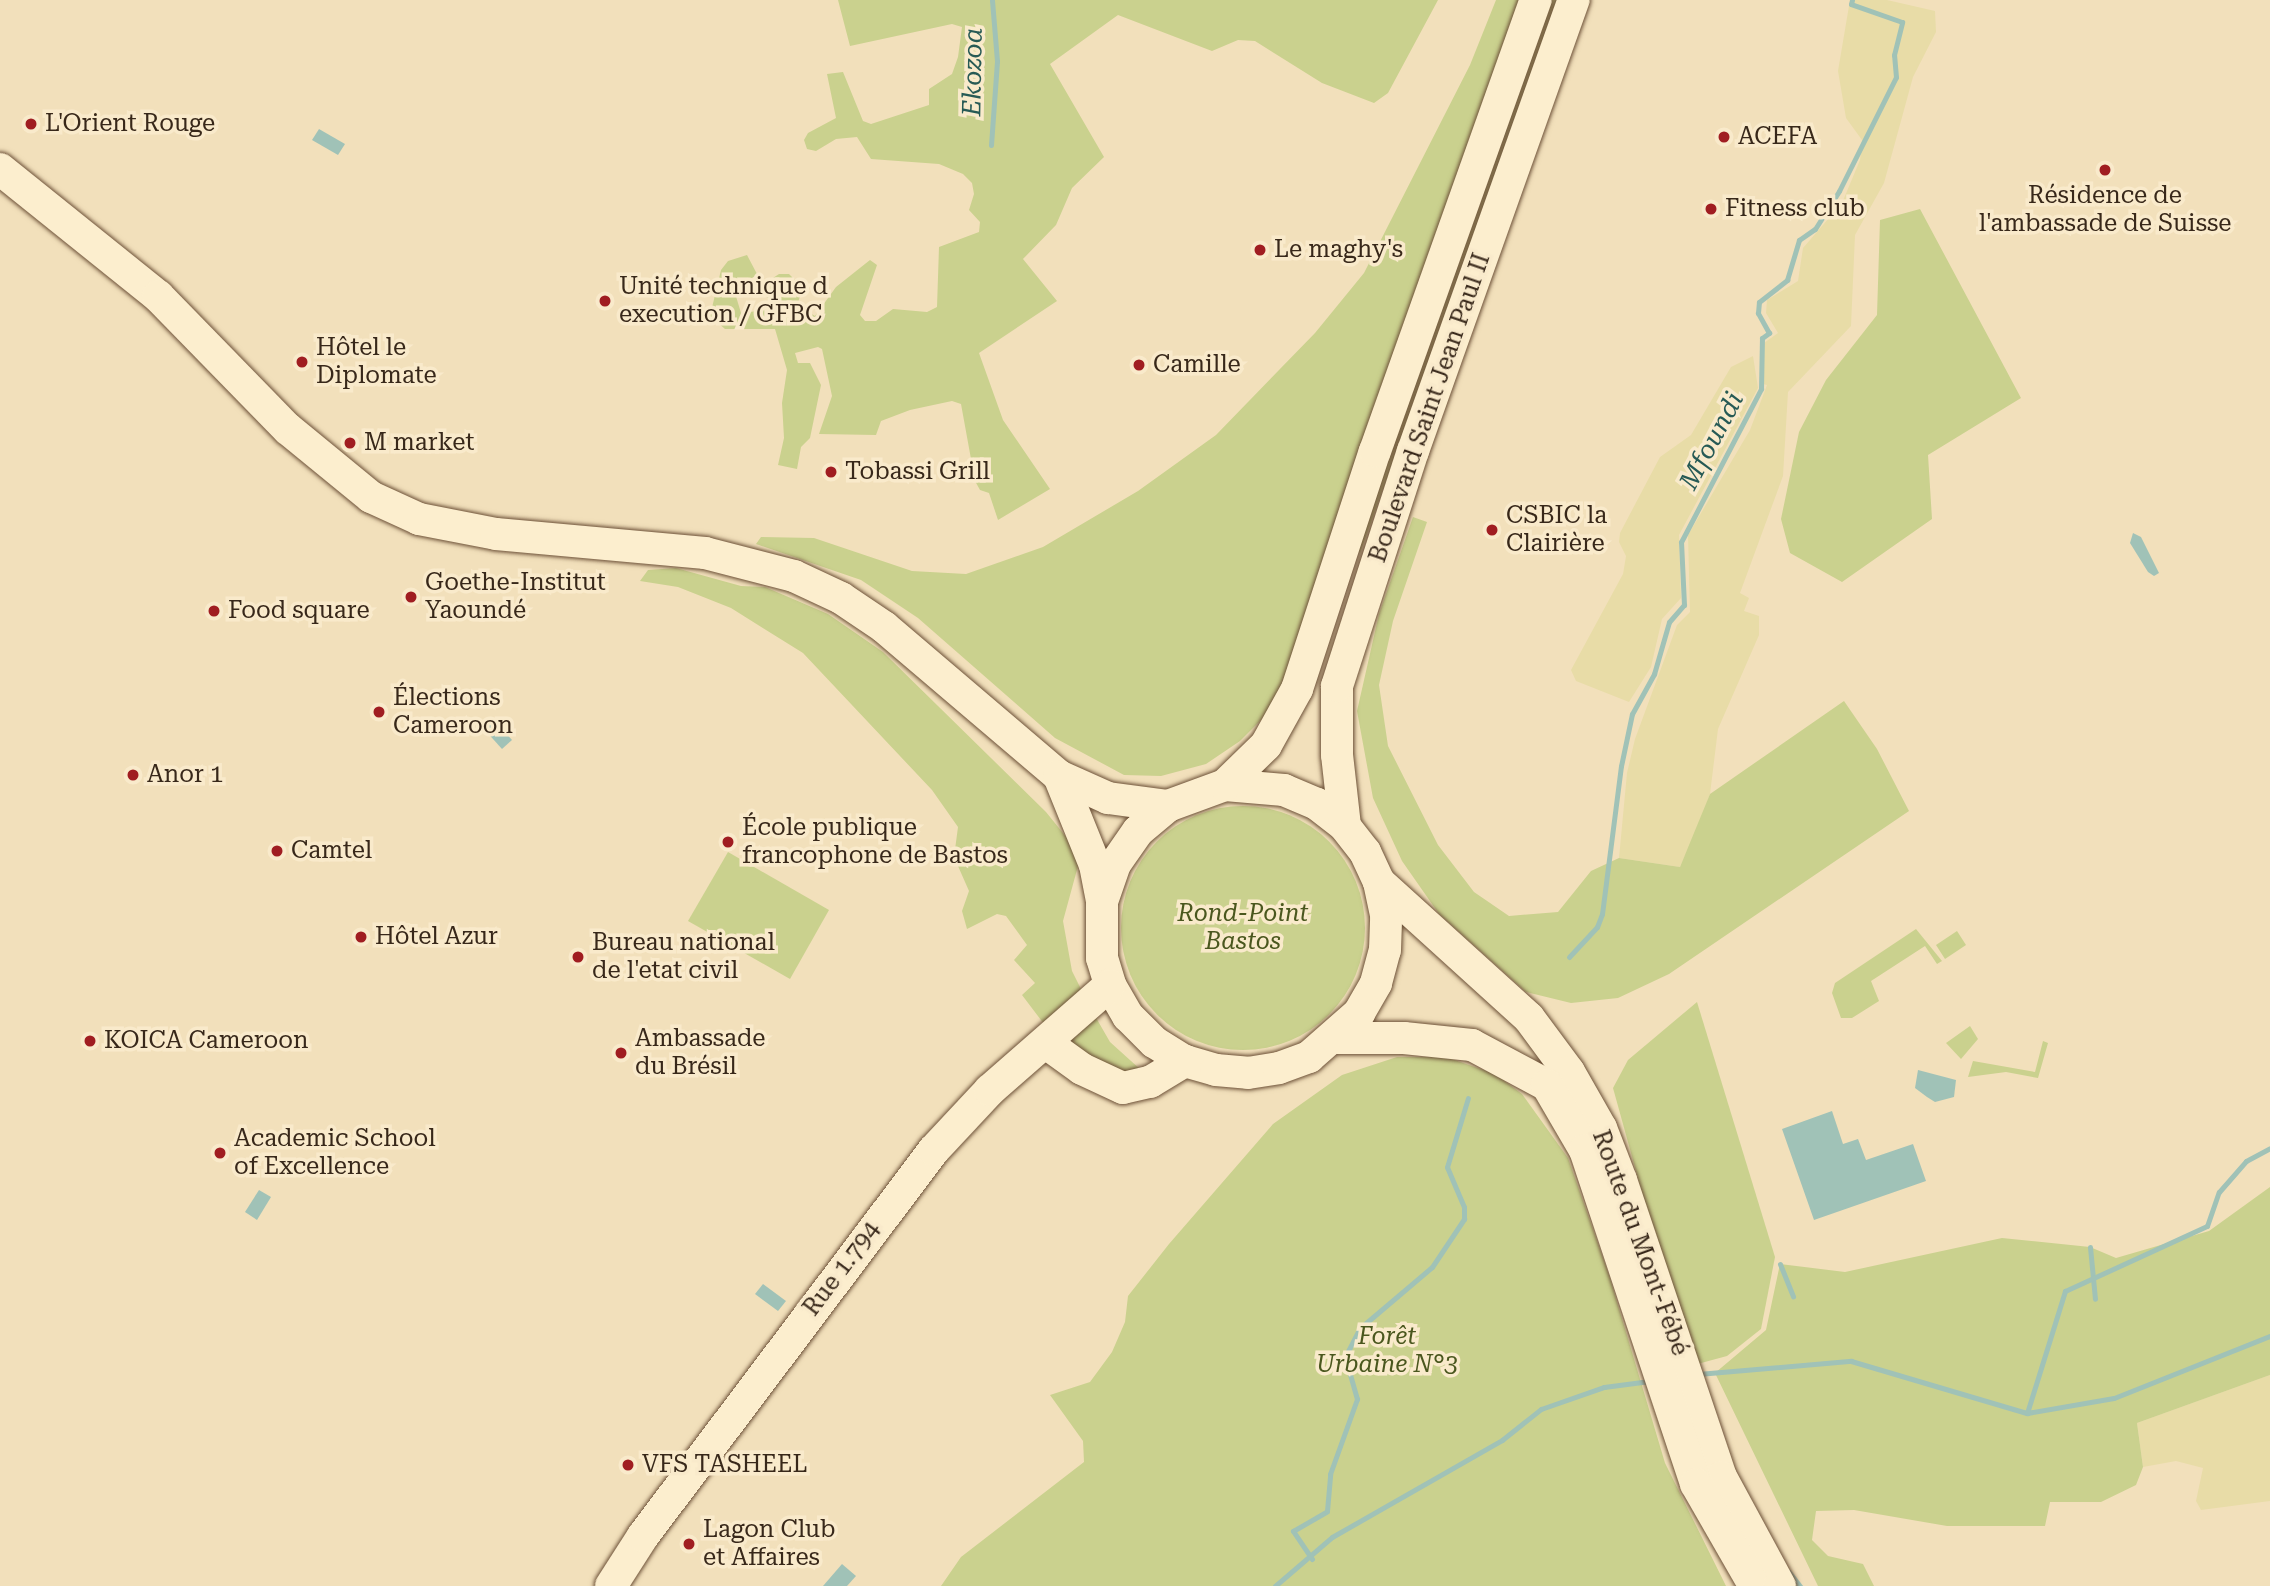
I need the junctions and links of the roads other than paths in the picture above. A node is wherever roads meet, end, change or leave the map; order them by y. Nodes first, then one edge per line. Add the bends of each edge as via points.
1 (1536, 0) edge
2 (1574, 0) edge
3 (0, 169) edge
4 (1059, 776) junction
5 (1225, 785) junction
6 (1168, 806) junction
7 (1345, 826) junction
8 (1379, 882) junction
9 (1102, 901) junction
10 (1110, 985) junction
11 (1335, 1038) junction
12 (1046, 1043) junction
13 (1185, 1061) junction
14 (611, 1586) edge
15 (1755, 1586) edge
16 (1780, 1586) edge

1 - 5 main road, Boulevard Saint Jean Paul II via 1375,451 1308,662 1266,745
2 - 7 main road, Boulevard Saint Jean Paul II via 1413,451 1337,687 1337,755
3 - 4 main road via 158,296 288,429 370,497 419,519 470,529 705,553 794,576 841,598 884,627
4 - 6 main road via 1108,798
4 - 9 main road via 1095,865
5 - 6 main road
5 - 7 main road via 1284,790 1317,804
6 - 9 main road via 1138,831
7 - 8 main road via 1365,852
8 - 11 main road via 1386,915 1382,961 1359,1013
8 - 16 main road, Route du Mont-Fébé via 1529,1018 1569,1072 1601,1128 1721,1477
9 - 10 main road via 1099,929
10 - 12 main road, Rue 1.794
10 - 13 main road via 1128,1016 1154,1042
11 - 13 main road via 1310,1056 1279,1068 1216,1070
11 - 15 main road, Route du Mont-Fébé via 1405,1038 1472,1045 1546,1085 1568,1117 1601,1193 1696,1484
12 - 13 main road via 1082,1069 1123,1088 1150,1082
12 - 14 main road, Rue 1.794 via 990,1090 934,1150 643,1536

